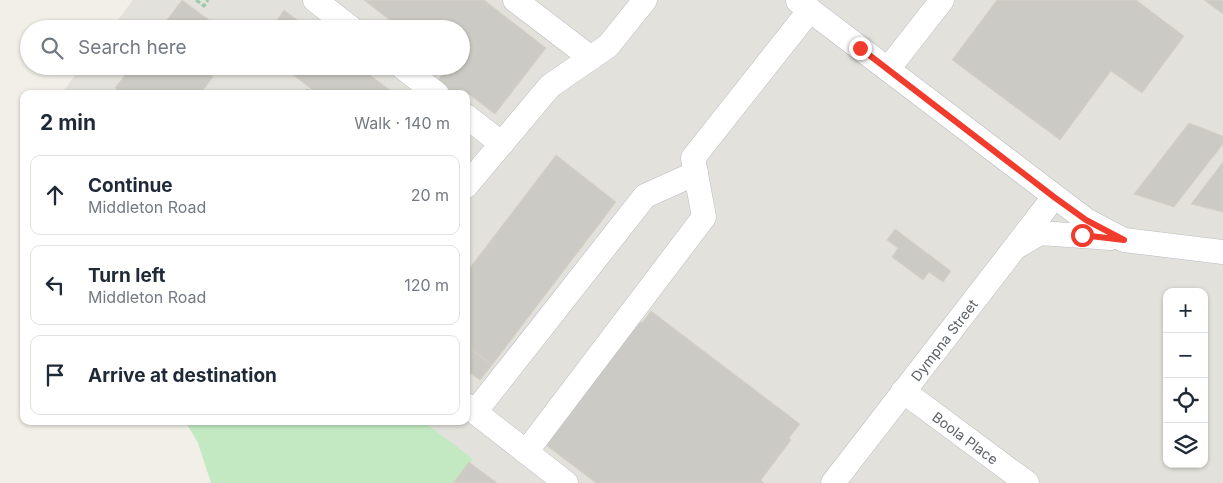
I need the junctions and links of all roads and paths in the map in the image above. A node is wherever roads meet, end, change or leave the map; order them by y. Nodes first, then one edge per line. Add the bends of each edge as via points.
1 (196, 0) edge
2 (208, 0) edge
3 (315, 0) edge
4 (515, 0) edge
5 (644, 0) edge
6 (942, 0) edge
7 (803, 5) edge
8 (341, 20) edge
9 (591, 58) junction
10 (888, 69) junction
11 (413, 75) edge
12 (432, 90) edge
13 (470, 119) edge
14 (502, 144) junction
15 (696, 173) junction
16 (470, 181) edge
17 (1054, 197) junction
18 (1124, 240) junction
19 (1016, 247) junction
20 (1223, 252) edge
21 (903, 390) junction
22 (470, 408) edge
23 (526, 452) junction
24 (566, 483) edge
25 (833, 483) edge
26 (1027, 483) edge

1 - 2 path via 204,6
3 - 8 street
4 - 9 street
5 - 9 street via 608,46
6 - 10 street
7 - 10 street
7 - 15 street via 693,158
9 - 14 street via 550,86
10 - 17 street
11 - 12 street
13 - 14 street
14 - 16 street
15 - 22 street via 645,196
15 - 23 street via 704,217
17 - 18 street via 1086,220
17 - 19 street, Dympna Street
18 - 19 street via 1040,234
18 - 20 street
19 - 21 street, Dympna Street
21 - 25 street, Dympna Street
21 - 26 street, Boola Place
22 - 23 street
23 - 24 street

